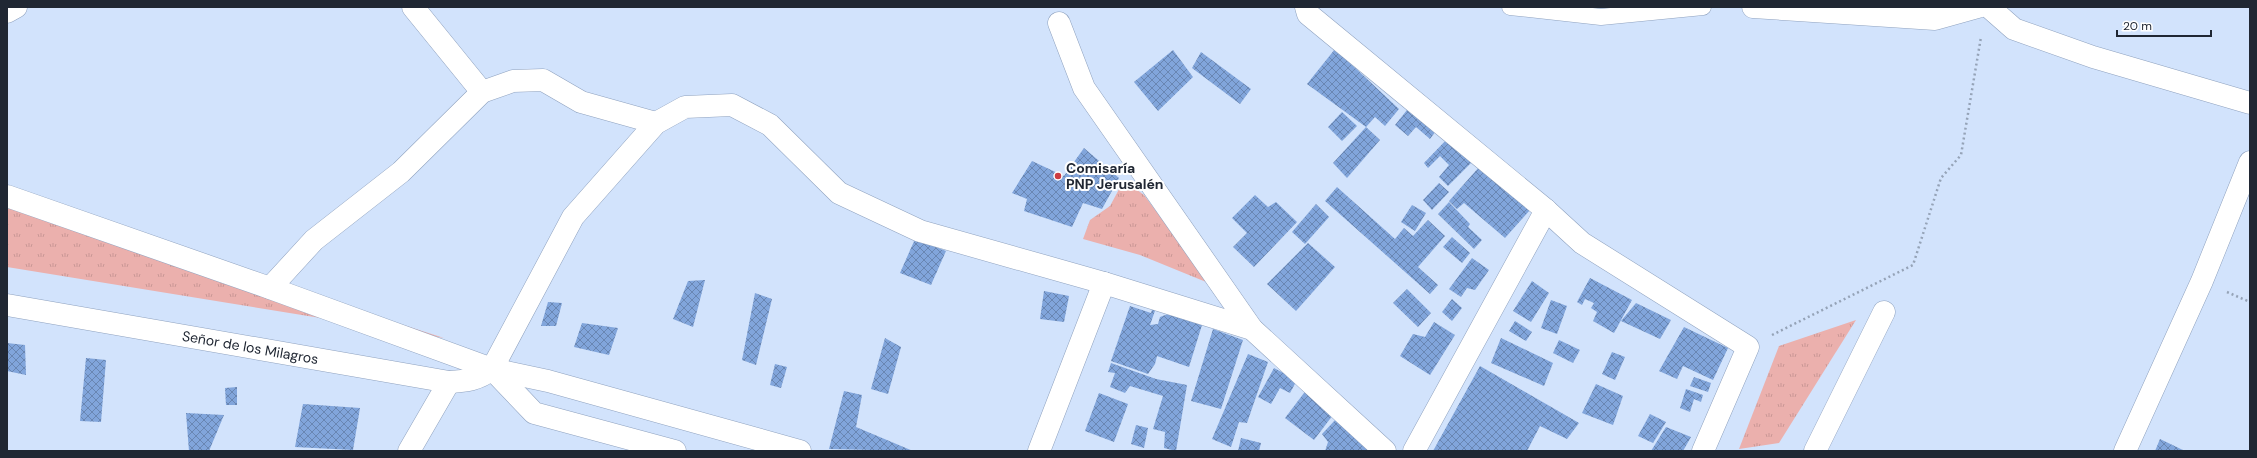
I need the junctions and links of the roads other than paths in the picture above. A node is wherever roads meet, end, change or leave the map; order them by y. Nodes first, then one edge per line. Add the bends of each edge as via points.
1 (16, 7) edge
2 (413, 7) edge
3 (1306, 7) edge
4 (1510, 7) edge
5 (1703, 7) edge
6 (1754, 7) edge
7 (1978, 7) edge
8 (1989, 7) edge
9 (7, 12) edge
10 (1059, 23) dead end
11 (482, 92) junction
12 (2250, 104) edge
13 (656, 123) junction
14 (2250, 162) edge
15 (7, 196) edge
16 (1546, 210) junction
17 (1104, 283) junction
18 (270, 288) junction
19 (7, 305) edge
20 (1884, 312) dead end
21 (1252, 329) junction
22 (492, 369) junction
23 (449, 382) junction
24 (795, 450) edge
25 (409, 451) edge
26 (675, 451) edge
27 (1039, 451) edge
28 (1385, 451) edge
29 (1414, 451) edge
30 (1703, 451) edge
31 (1815, 451) edge
32 (2125, 451) edge

1 - 9 street
2 - 11 street
3 - 16 street via 1308,14
4 - 5 lane via 1601,17
6 - 7 street via 1935,19
8 - 12 street via 2014,30 2093,57
10 - 21 street via 1084,88
11 - 13 street via 513,82 543,80 581,102
11 - 18 street via 401,172 314,240
13 - 17 street via 685,107 732,105 770,125 839,193 920,231
13 - 22 street via 573,217
14 - 32 street via 2202,281
15 - 18 street
16 - 29 street
16 - 30 street via 1582,243 1748,347
17 - 21 street
17 - 27 street
18 - 22 street
19 - 23 street, Señor de los Milagros
20 - 31 street
21 - 28 street
22 - 23 street, Señor de los Milagros via 472,380
22 - 24 street via 548,381
22 - 26 street via 534,413
23 - 25 street

